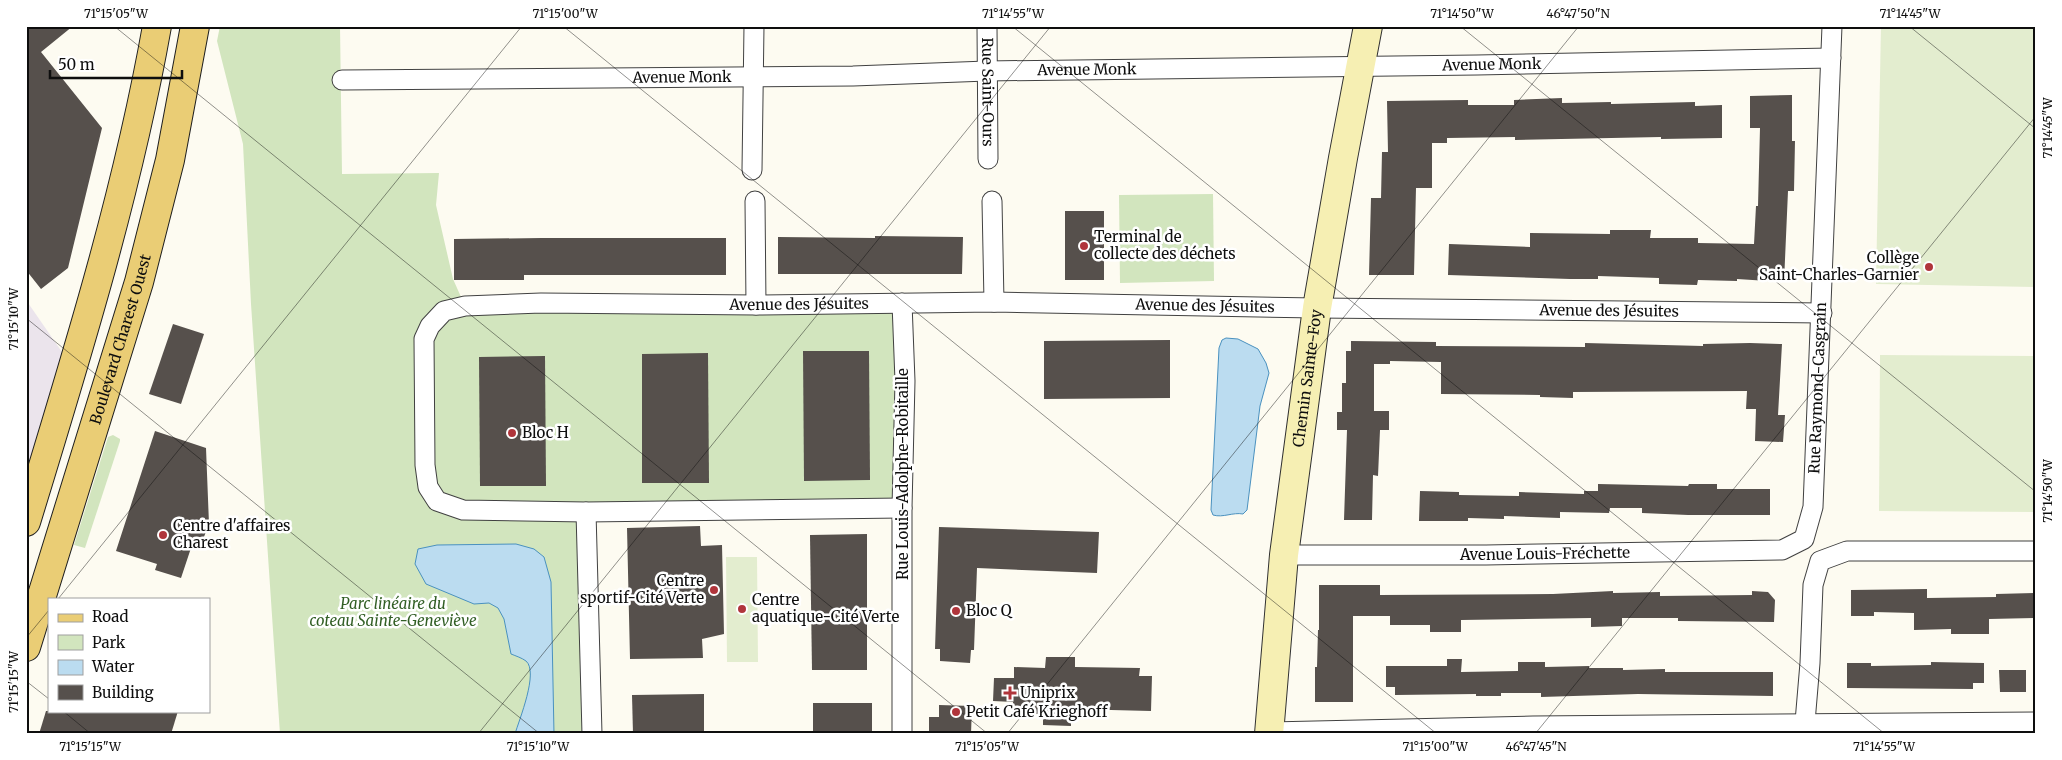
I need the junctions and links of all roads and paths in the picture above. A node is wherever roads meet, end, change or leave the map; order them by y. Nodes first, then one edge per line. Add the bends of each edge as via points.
1 (157, 26) edge
2 (195, 26) edge
3 (754, 26) edge
4 (987, 26) edge
5 (1368, 26) edge
6 (1832, 26) edge
7 (1831, 58) junction
8 (1362, 65) junction
9 (987, 71) junction
10 (754, 76) junction
11 (342, 80) dead end
12 (988, 159) dead end
13 (752, 170) dead end
14 (755, 201) dead end
15 (992, 201) dead end
16 (994, 302) junction
17 (902, 303) junction
18 (756, 305) junction
19 (1317, 308) junction
20 (1822, 313) junction
21 (902, 508) junction
22 (586, 512) junction
23 (26, 522) edge
24 (1804, 539) joint
25 (2036, 551) edge
26 (1284, 555) junction
27 (26, 647) edge
28 (2036, 722) edge
29 (1804, 729) edge
30 (1270, 733) edge
31 (592, 734) edge
32 (902, 734) edge

1 - 23 main road via 107,249
2 - 27 main road, Boulevard Charest Ouest via 170,160 139,282
3 - 10 street
4 - 9 street, Rue Saint-Ours
5 - 8 main road, Chemin Sainte-Foy
6 - 7 street, Rue Raymond-Casgrain
7 - 8 street, Avenue Monk
7 - 20 street, Rue Raymond-Casgrain
8 - 9 street, Avenue Monk
8 - 19 main road, Chemin Sainte-Foy
9 - 10 street, Avenue Monk
9 - 12 street, Rue Saint-Ours
10 - 11 street, Avenue Monk
10 - 13 street
14 - 18 street
15 - 16 street
16 - 17 street, Avenue des Jésuites
16 - 19 street, Avenue des Jésuites
17 - 18 street, Avenue des Jésuites
17 - 21 street, Rue Louis-Adolphe-Robitaille via 905,381
18 - 22 street, Avenue des Jésuites via 541,302 465,306 444,311 430,326 424,339 425,465 428,487 438,501 463,510
19 - 20 street, Avenue des Jésuites
19 - 26 main road, Chemin Sainte-Foy
20 - 24 street, Rue Raymond-Casgrain via 1813,507
21 - 22 street, Avenue des Jésuites
21 - 32 street, Rue Louis-Adolphe-Robitaille
22 - 31 street
24 - 26 street, Avenue Louis-Fréchette via 1782,550
25 - 29 street via 1847,551 1820,561 1812,586
26 - 30 main road, Chemin Sainte-Foy
28 - 29 street
29 - 30 street via 1474,727

